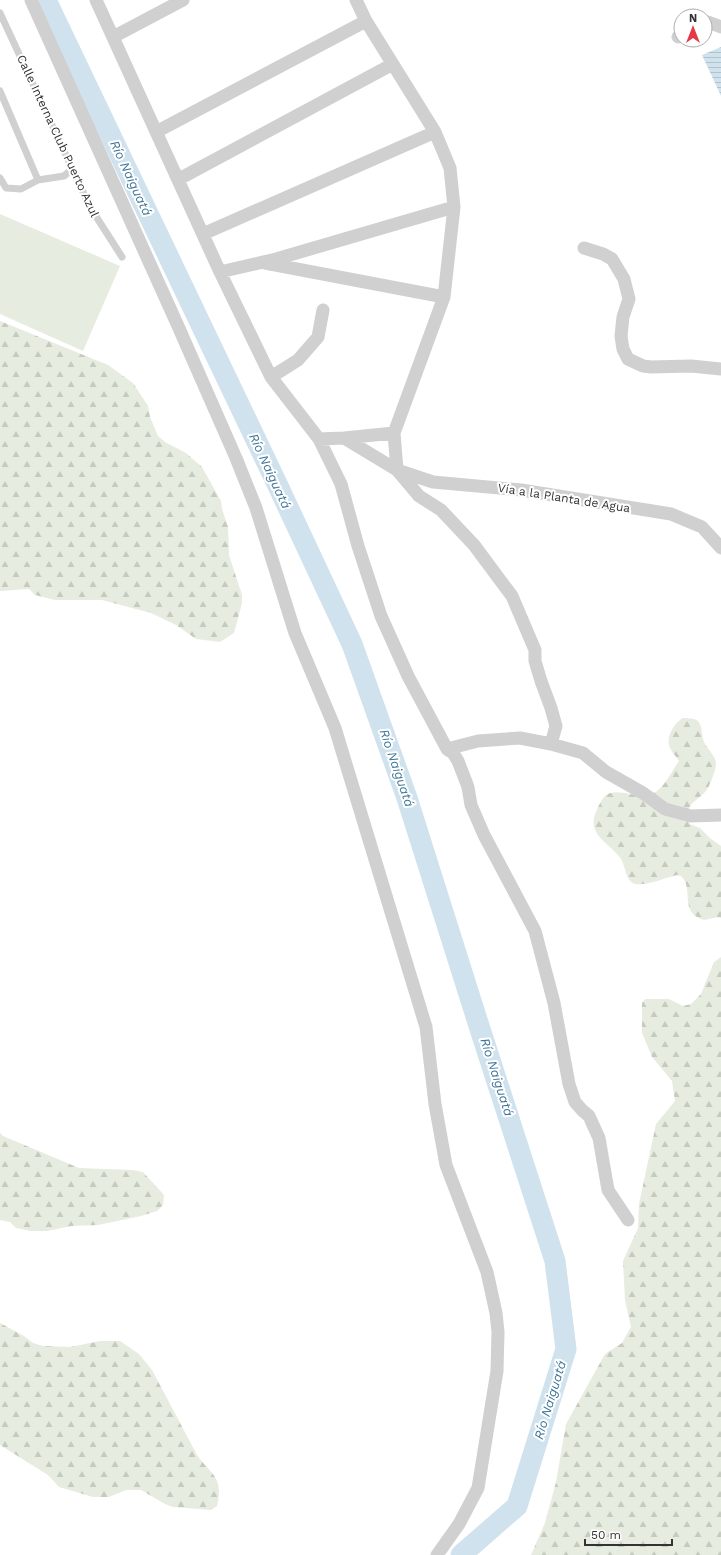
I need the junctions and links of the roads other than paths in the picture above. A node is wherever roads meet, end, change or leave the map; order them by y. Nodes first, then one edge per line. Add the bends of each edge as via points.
1 (31, 0) edge
2 (96, 0) edge
3 (183, 0) edge
4 (356, 0) edge
5 (0, 13) edge
6 (366, 21) junction
7 (113, 37) junction
8 (393, 64) junction
9 (0, 91) edge
10 (156, 132) junction
11 (435, 132) junction
12 (72, 169) junction
13 (0, 178) edge
14 (179, 179) junction
15 (38, 180) junction
16 (454, 206) junction
17 (203, 234) junction
18 (584, 248) dead end
19 (122, 257) dead end
20 (262, 262) junction
21 (220, 272) junction
22 (444, 297) junction
23 (324, 310) dead end
24 (721, 369) edge
25 (271, 377) junction
26 (394, 433) junction
27 (344, 438) junction
28 (319, 439) junction
29 (397, 470) junction
30 (721, 548) edge
31 (551, 744) junction
32 (447, 749) junction
33 (721, 815) edge
34 (628, 1220) dead end
35 (437, 1555) edge

1 - 35 street via 178,326 256,508 295,633 335,728 426,1027 435,1104 446,1165 487,1272 496,1313 498,1339 497,1371 478,1488 459,1524
2 - 7 street
3 - 7 street
4 - 6 street
5 - 12 lane, Calle Interna Club Puerto Azul
6 - 8 street
6 - 10 street
7 - 10 street
8 - 11 street
8 - 14 street
9 - 15 lane
10 - 14 street
11 - 16 street via 450,168
11 - 17 street
12 - 15 lane via 64,176
12 - 19 lane, Calle Interna Club Puerto Azul via 90,207
13 - 15 lane via 6,188 21,188
14 - 17 street
16 - 20 street
16 - 22 street
17 - 21 street
18 - 24 street via 612,259 624,279 629,299 623,317 622,342 628,359 651,368 691,366
20 - 21 street
20 - 22 street
21 - 25 street
22 - 26 street
23 - 25 street via 318,336 298,360
25 - 28 street
26 - 27 street
26 - 29 street
27 - 28 street
27 - 29 street
28 - 32 street via 342,484 358,546 381,616 408,676
29 - 30 street, Vía a la Planta de Agua via 433,482 521,490 671,514 702,527
29 - 31 street via 419,496 441,510 474,546 512,596 535,650 535,661 556,726
31 - 32 street via 520,738 478,741
31 - 33 street via 583,753 606,772 665,809 691,816
32 - 34 street via 458,761 468,787 471,805 484,835 535,931 554,1003 569,1084 575,1102 589,1116 599,1138 608,1190

